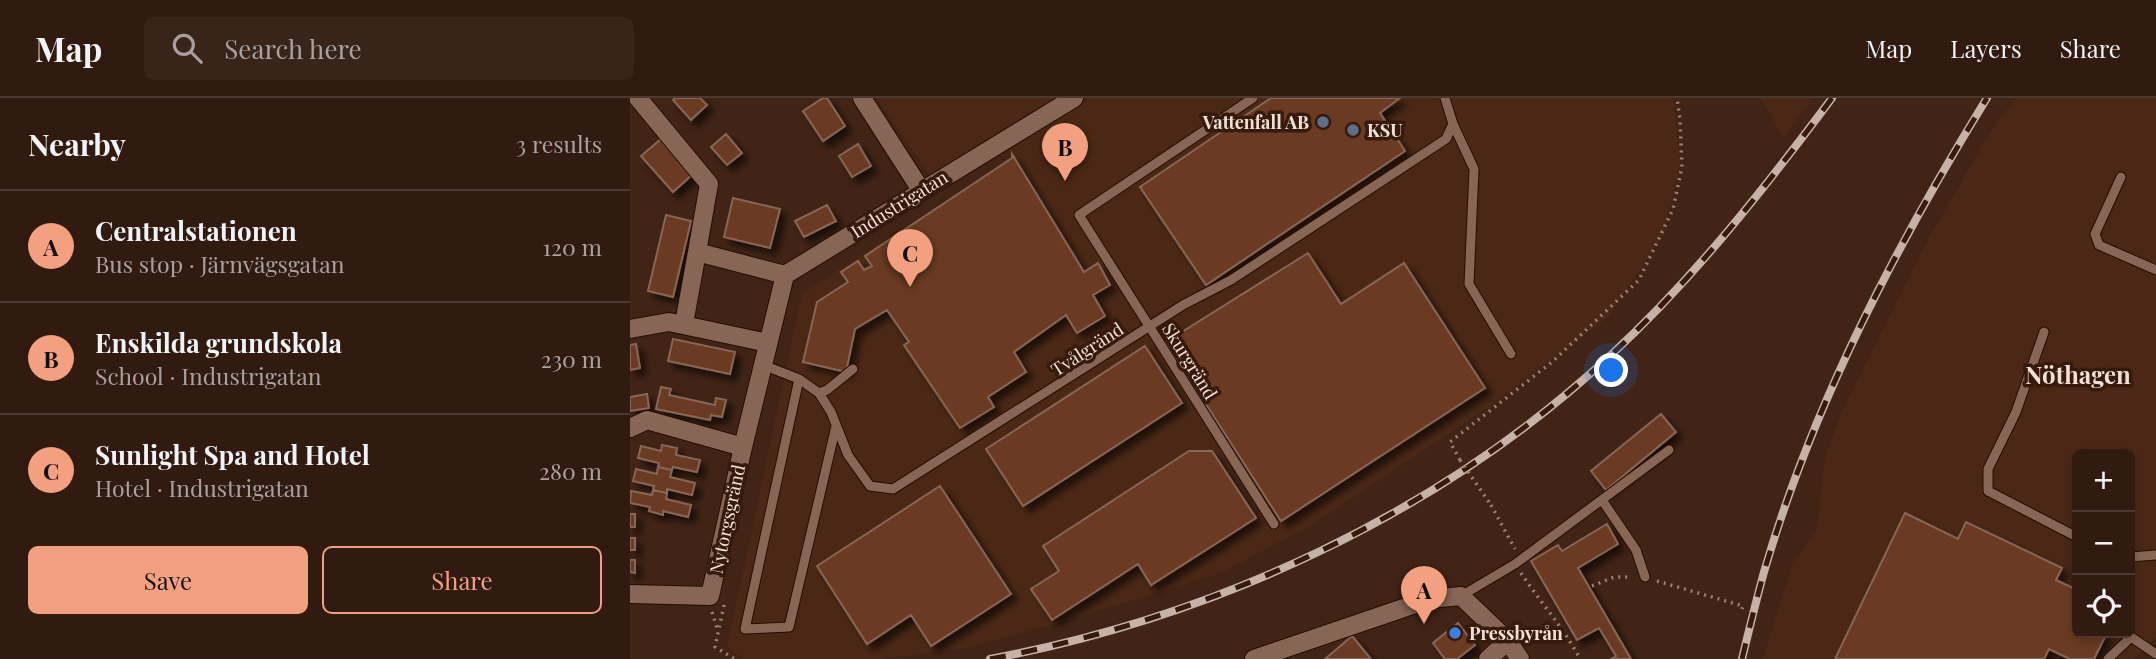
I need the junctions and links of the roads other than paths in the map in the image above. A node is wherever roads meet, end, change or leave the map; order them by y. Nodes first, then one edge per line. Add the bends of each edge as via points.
1 (638, 98) edge
2 (862, 98) edge
3 (1074, 98) edge
4 (1253, 98) edge
5 (1445, 98) edge
6 (1453, 124) junction
7 (2121, 177) dead end
8 (922, 190) junction
9 (697, 252) junction
10 (2156, 270) edge
11 (785, 275) junction
12 (684, 324) junction
13 (1150, 327) junction
14 (630, 329) edge
15 (2044, 332) dead end
16 (768, 342) junction
17 (1511, 354) dead end
18 (763, 365) junction
19 (853, 369) dead end
20 (799, 379) junction
21 (819, 393) junction
22 (836, 425) junction
23 (630, 428) edge
24 (743, 447) junction
25 (1669, 450) dead end
26 (1602, 500) junction
27 (1274, 524) dead end
28 (2072, 534) edge
29 (2156, 555) edge
30 (2135, 557) edge
31 (1645, 577) road end
32 (630, 594) edge
33 (1461, 596) junction
34 (1508, 641) junction
35 (2156, 654) edge
36 (1254, 659) edge
37 (1488, 659) edge
38 (1520, 659) edge
39 (2108, 659) edge

1 - 9 street via 709,184
2 - 8 street
3 - 8 street, Industrigatan
4 - 13 lane, Skurgränd via 1079,215
5 - 6 lane
6 - 13 lane, Tvålgränd via 1446,139 1231,280
6 - 17 lane via 1475,169 1469,284
7 - 10 lane via 2095,234 2099,245
8 - 11 street, Industrigatan
9 - 11 street
9 - 12 street
11 - 16 street
12 - 14 street
12 - 16 street
13 - 22 lane, Tvålgränd via 893,489 870,486 848,455
13 - 27 lane, Skurgränd
15 - 28 lane via 2016,412 1988,470 1988,491
16 - 18 street, Nytorgsgränd
18 - 20 lane, Tvålgränd
18 - 24 street, Nytorgsgränd
19 - 21 lane
20 - 21 lane, Tvålgränd
20 - 22 lane via 745,629 789,627
21 - 22 lane, Tvålgränd
23 - 24 street, Nytorgsgränd via 648,420
24 - 32 street, Nytorgsgränd via 710,596
25 - 26 lane
26 - 31 lane via 1636,550
26 - 33 lane via 1515,564
29 - 30 lane
33 - 34 street
33 - 36 street via 1430,600
34 - 37 street
34 - 38 street
35 - 39 lane via 2132,637

